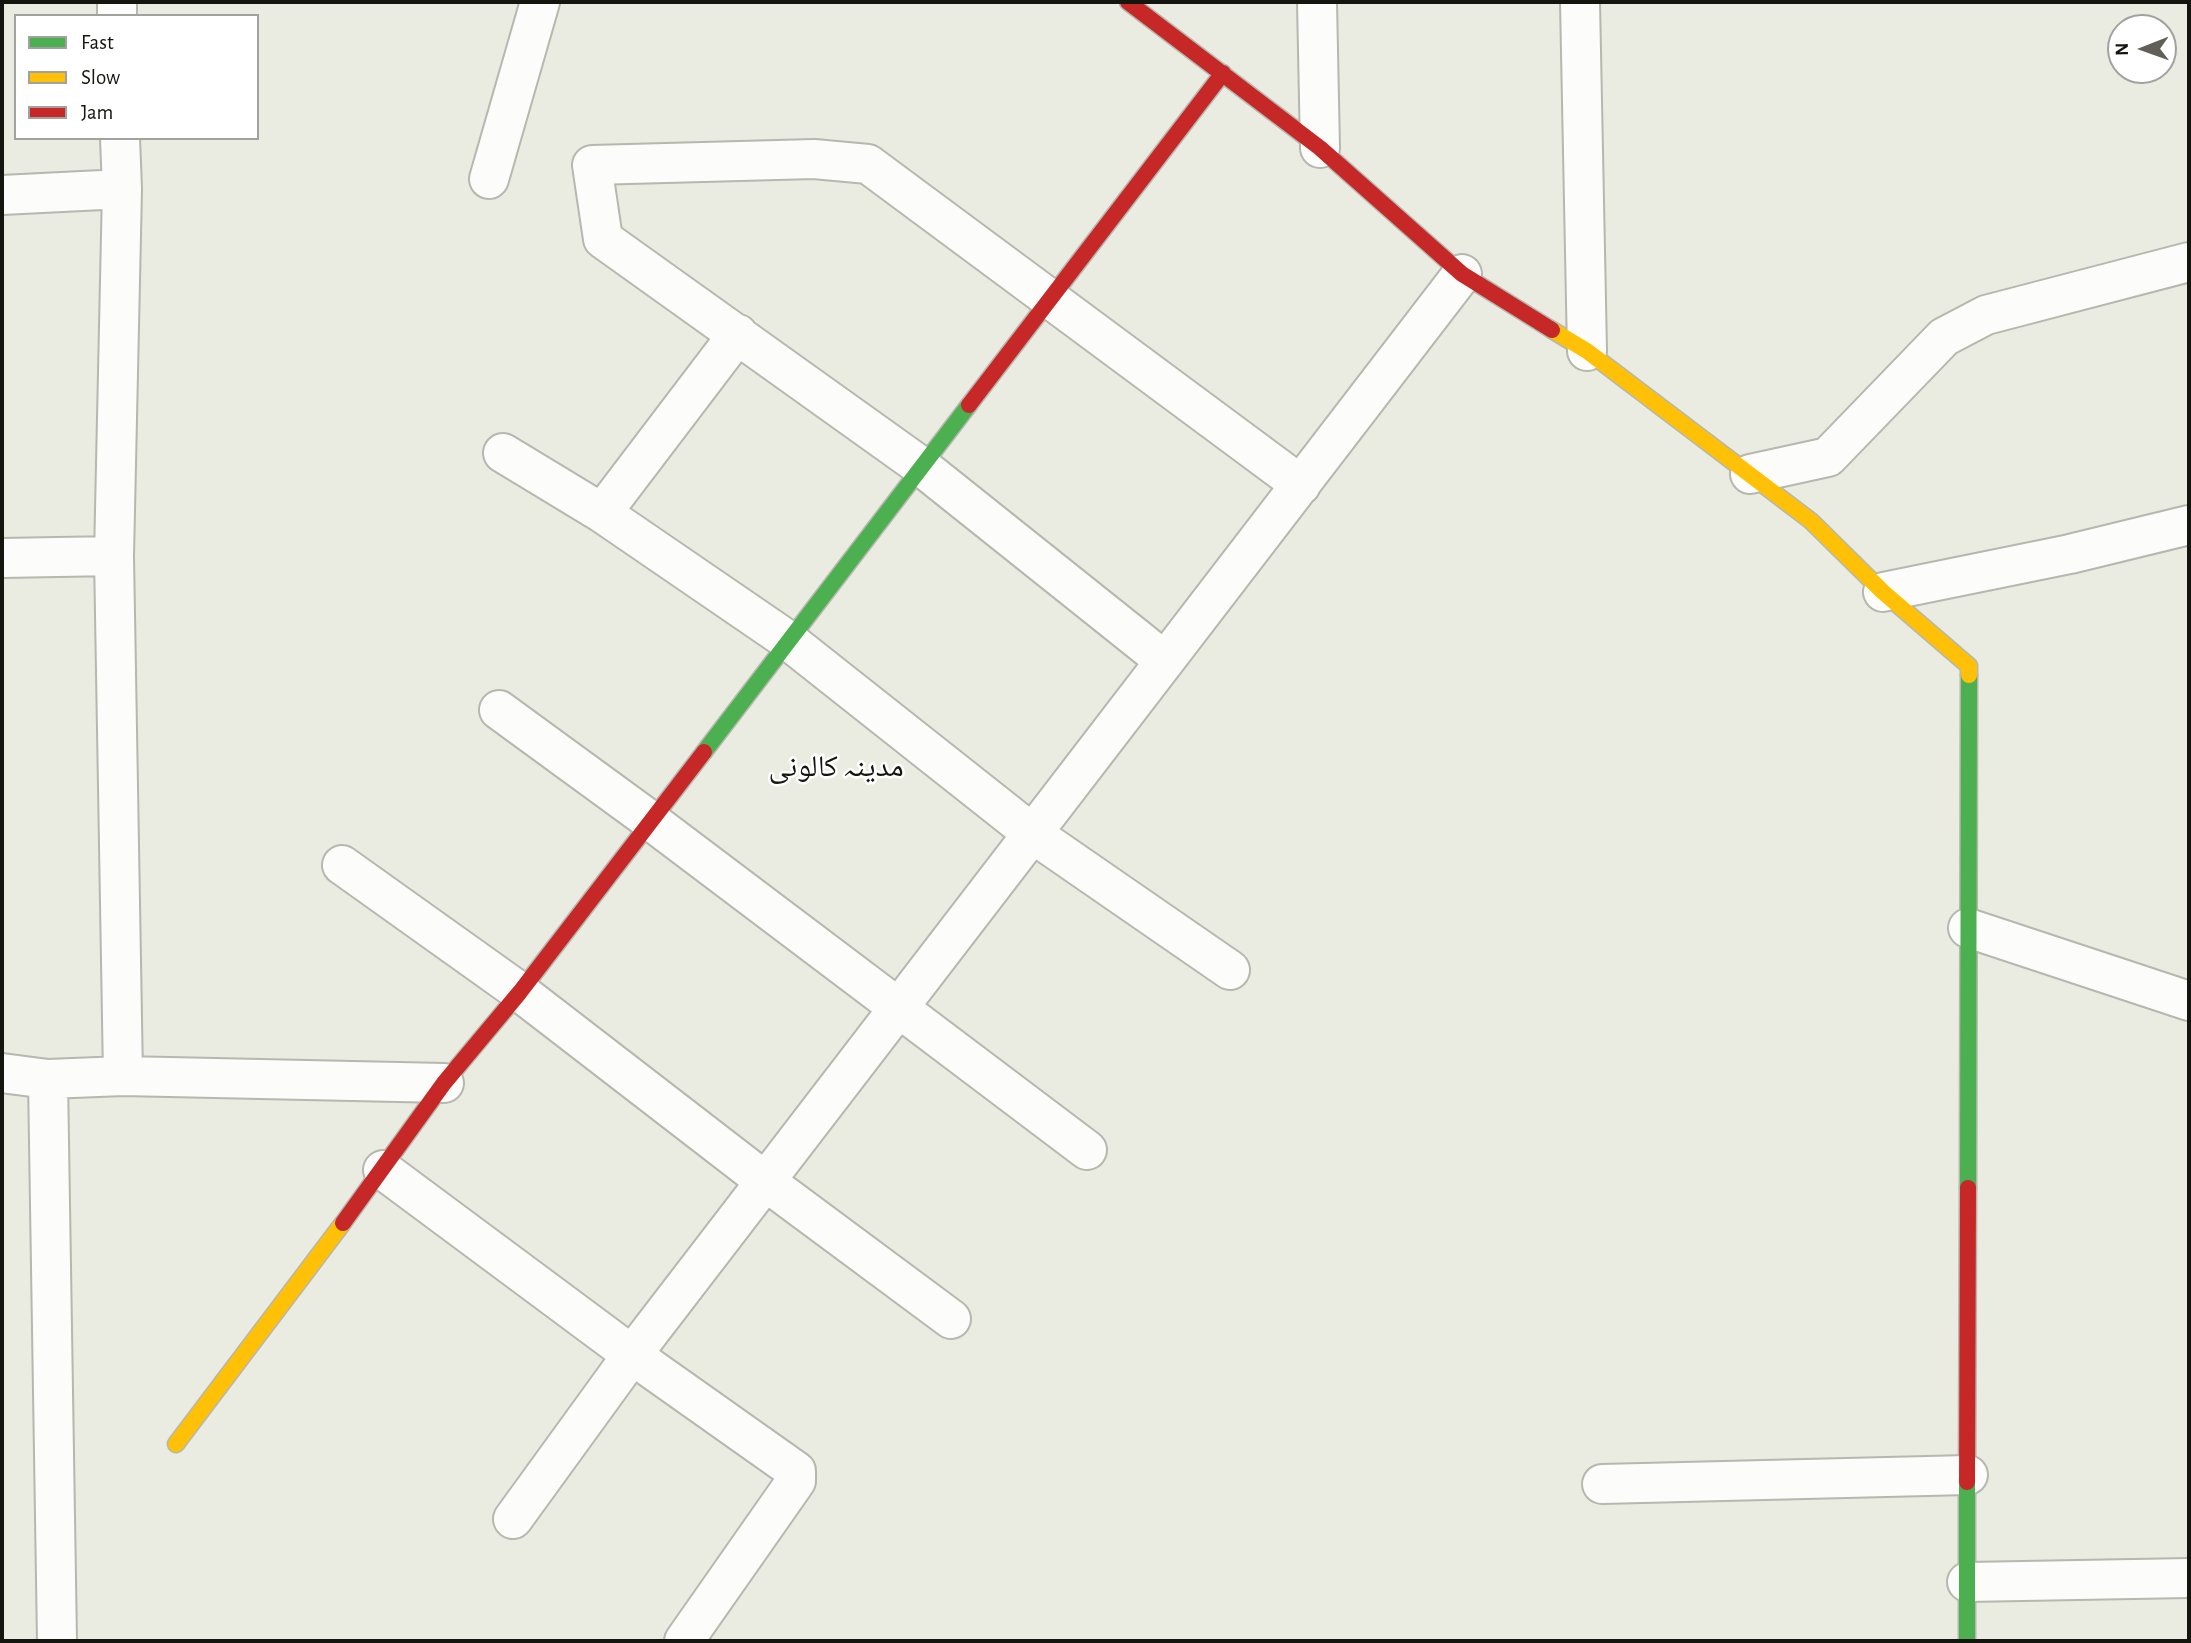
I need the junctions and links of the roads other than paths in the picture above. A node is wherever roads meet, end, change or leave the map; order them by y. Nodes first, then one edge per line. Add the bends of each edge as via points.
1 (540, 2) edge
2 (1317, 2) edge
3 (1580, 2) edge
4 (1131, 3) edge
5 (1223, 74) junction
6 (120, 140) edge
7 (1320, 148) junction
8 (489, 179) dead end
9 (122, 189) junction
10 (2, 195) edge
11 (2189, 262) edge
12 (1462, 274) junction
13 (1050, 300) junction
14 (738, 334) junction
15 (1587, 351) junction
16 (503, 453) dead end
17 (922, 467) junction
18 (1750, 474) junction
19 (1301, 485) junction
20 (602, 513) junction
21 (2189, 525) edge
22 (114, 556) junction
23 (2, 558) edge
24 (1883, 592) junction
25 (789, 641) junction
26 (1165, 661) junction
27 (499, 710) dead end
28 (651, 821) junction
29 (1033, 834) junction
30 (342, 865) dead end
31 (1968, 928) junction
32 (1230, 970) dead end
33 (520, 992) junction
34 (2189, 1000) edge
35 (898, 1008) junction
36 (2, 1073) edge
37 (123, 1076) junction
38 (48, 1079) junction
39 (444, 1083) junction
40 (1087, 1150) dead end
41 (383, 1170) junction
42 (765, 1181) junction
43 (951, 1319) dead end
44 (632, 1355) junction
45 (176, 1444) dead end
46 (1968, 1475) junction
47 (1602, 1484) dead end
48 (513, 1518) dead end
49 (2189, 1578) edge
50 (1968, 1582) junction
51 (57, 1641) edge
52 (684, 1641) edge
53 (1967, 1641) edge

1 - 8 street
2 - 7 street
3 - 15 street
4 - 5 street
5 - 7 street
5 - 13 street
6 - 9 street
7 - 12 street
9 - 10 street
9 - 22 street
11 - 18 street via 1986,315 1944,337 1828,457
12 - 15 street
12 - 19 street
13 - 14 street via 868,164 814,159 592,165 603,239
13 - 17 street
13 - 19 street
14 - 17 street
14 - 20 street
15 - 18 street
16 - 20 street
17 - 25 street
17 - 26 street
18 - 24 street via 1811,521
19 - 26 street
20 - 25 street
21 - 24 street via 2070,555
22 - 23 street
22 - 37 street
24 - 31 street via 1969,666
25 - 28 street
25 - 29 street
26 - 29 street
27 - 28 street
28 - 33 street
28 - 35 street
29 - 32 street
29 - 35 street
30 - 33 street
31 - 34 street
31 - 46 street
33 - 39 street
33 - 42 street
35 - 40 street
35 - 42 street
36 - 38 street
37 - 38 street
37 - 39 street
38 - 51 street
39 - 41 street
41 - 44 street
41 - 45 street
42 - 43 street
42 - 44 street
44 - 48 street
44 - 52 street via 798,1475
46 - 47 street
46 - 50 street
49 - 50 street
50 - 53 street

